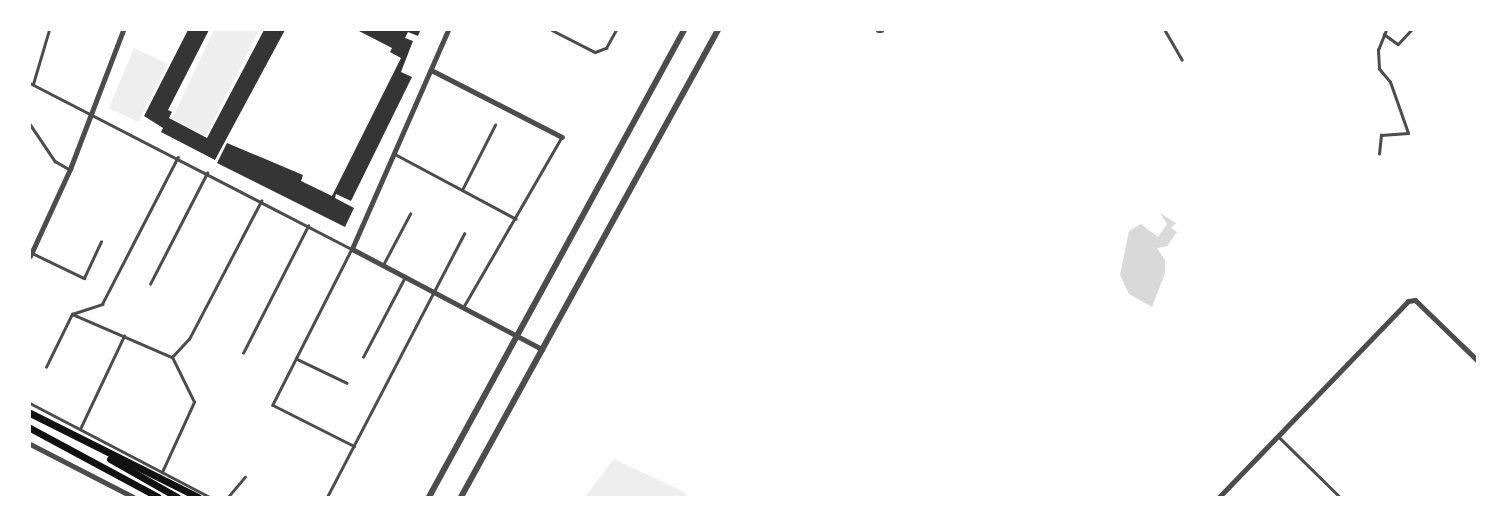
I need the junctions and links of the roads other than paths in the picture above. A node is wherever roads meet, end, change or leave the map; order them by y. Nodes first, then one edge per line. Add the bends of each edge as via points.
1 (49, 30) edge
2 (123, 30) edge
3 (448, 30) edge
4 (552, 30) edge
5 (616, 30) edge
6 (684, 30) edge
7 (718, 30) edge
8 (1165, 30) edge
9 (1386, 30) edge
10 (1411, 30) edge
11 (1384, 34) junction
12 (1182, 60) dead end
13 (431, 70) junction
14 (31, 84) edge
15 (93, 113) junction
16 (30, 124) edge
17 (495, 125) dead end
18 (562, 137) joint
19 (395, 154) junction
20 (1379, 154) dead end
21 (178, 157) junction
22 (70, 169) junction
23 (207, 173) junction
24 (462, 190) junction
25 (261, 201) junction
26 (410, 214) dead end
27 (516, 218) junction
28 (308, 226) junction
29 (464, 234) dead end
30 (101, 242) dead end
31 (352, 249) junction
32 (31, 255) edge
33 (383, 265) junction
34 (405, 276) junction
35 (150, 284) dead end
36 (433, 291) junction
37 (463, 307) junction
38 (72, 314) junction
39 (517, 335) junction
40 (124, 336) junction
41 (542, 349) junction
42 (243, 353) dead end
43 (172, 357) junction
44 (363, 357) dead end
45 (297, 358) junction
46 (1477, 360) edge
47 (46, 367) dead end
48 (347, 383) dead end
49 (30, 403) edge
50 (30, 413) edge
51 (30, 428) edge
52 (80, 429) junction
53 (1278, 436) junction
54 (30, 444) edge
55 (89, 445) junction
56 (354, 446) junction
57 (83, 456) junction
58 (162, 472) junction
59 (132, 474) junction
60 (245, 477) dead end
61 (133, 497) edge
62 (158, 497) edge
63 (177, 497) edge
64 (198, 497) edge
65 (210, 497) edge
66 (228, 497) edge
67 (328, 497) edge
68 (429, 497) edge
69 (461, 497) edge
70 (1219, 497) edge
71 (1340, 497) edge

1 - 14 lane
2 - 15 street
3 - 13 street
4 - 5 lane via 595,52 606,48
6 - 39 street
7 - 41 street
8 - 12 lane
9 - 11 lane
10 - 11 lane via 1398,44
11 - 20 lane via 1379,69 1390,82 1408,133 1380,135
13 - 18 street
13 - 19 street
14 - 15 lane
15 - 21 lane
15 - 22 street
16 - 22 lane via 55,161
17 - 24 lane
18 - 27 lane
19 - 24 lane
19 - 31 street
21 - 23 lane
21 - 38 lane via 102,304
22 - 32 street
23 - 25 lane
23 - 35 lane
24 - 27 lane
25 - 28 lane
25 - 43 lane via 189,339
26 - 33 lane
27 - 37 lane
28 - 31 lane
28 - 42 lane
29 - 36 lane
30 - 32 lane via 84,278
31 - 33 street
31 - 45 lane
33 - 34 street
34 - 36 street
34 - 44 lane
36 - 37 street
36 - 56 lane
37 - 39 street
38 - 40 lane
38 - 47 lane
39 - 41 street
39 - 68 street
40 - 43 lane
40 - 52 lane
41 - 69 street
43 - 58 lane via 194,402
45 - 48 lane
45 - 56 lane via 274,404
46 - 53 street via 1415,300 1408,301
49 - 52 lane
50 - 55 main road
51 - 57 main road
52 - 58 lane
53 - 70 street
53 - 71 lane
54 - 61 street
55 - 59 main road
55 - 64 main road
56 - 67 lane
57 - 59 main road
57 - 62 main road
58 - 65 lane
59 - 63 main road
60 - 66 lane

